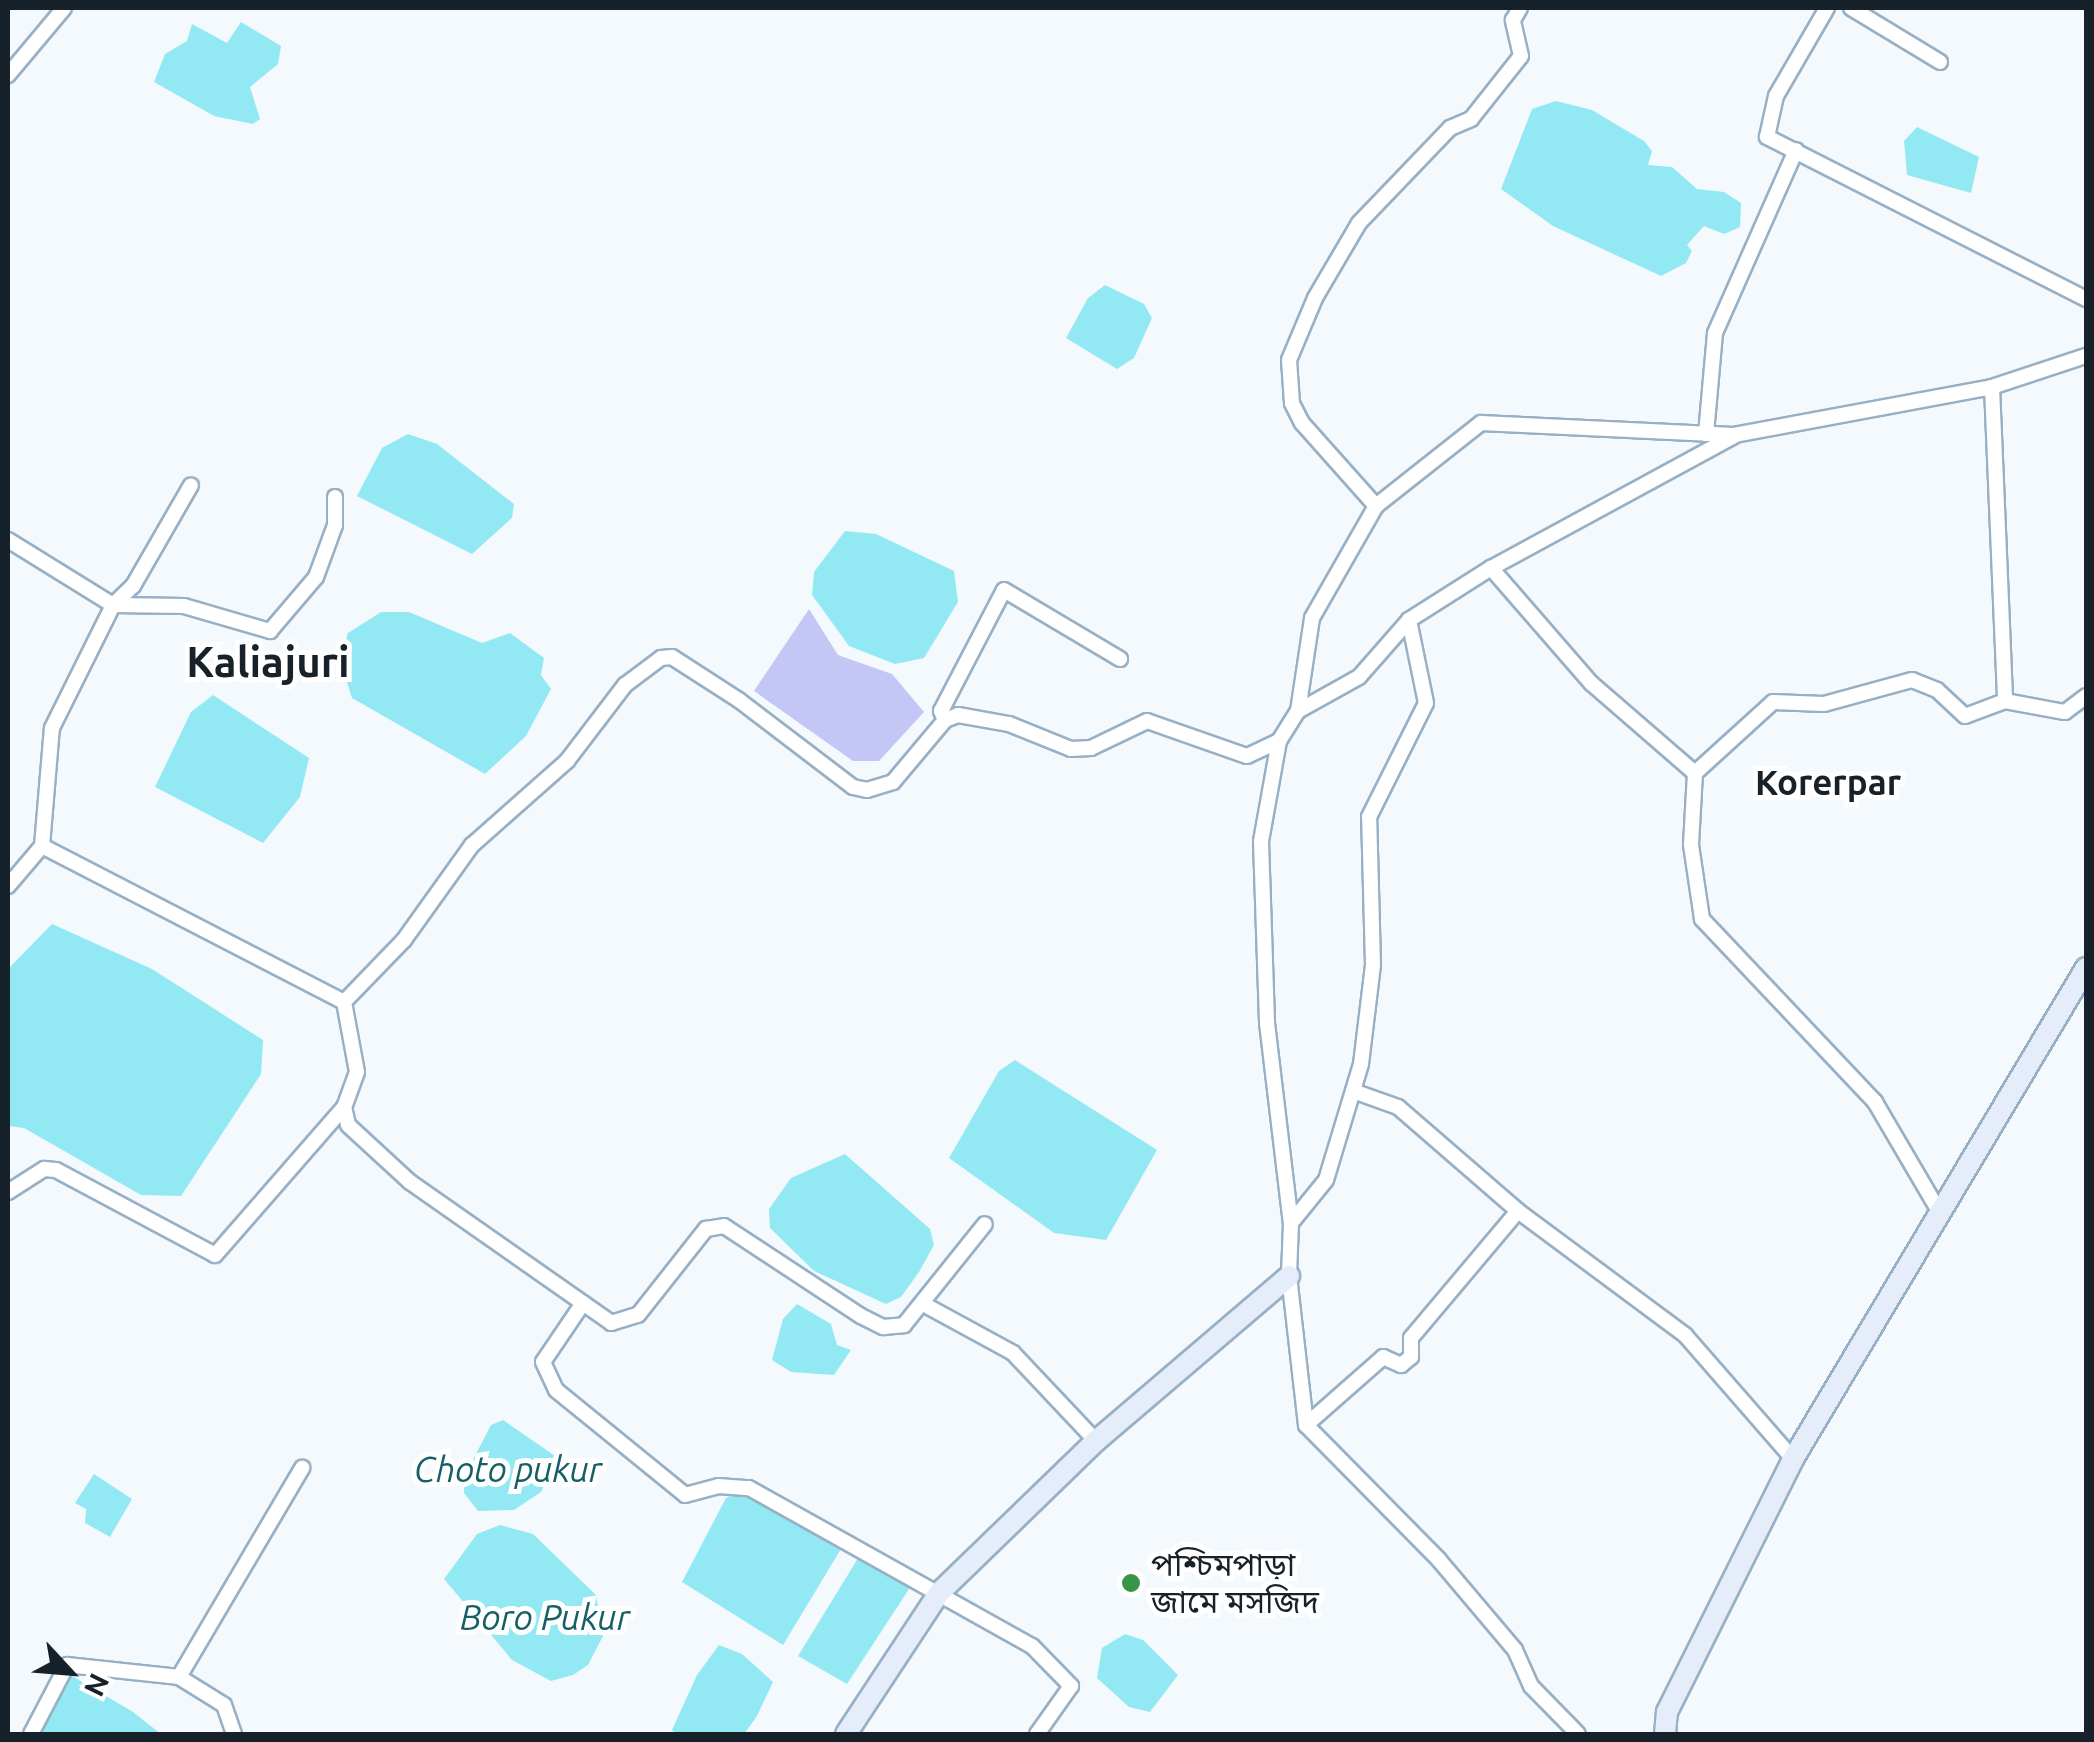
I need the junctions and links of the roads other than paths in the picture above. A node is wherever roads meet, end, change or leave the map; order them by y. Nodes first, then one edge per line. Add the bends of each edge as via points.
1 (64, 8) edge
2 (1520, 8) edge
3 (1826, 8) edge
4 (1850, 8) edge
5 (12, 58) edge
6 (1940, 62) dead end
7 (8, 76) edge
8 (1796, 150) junction
9 (2086, 299) edge
10 (2086, 356) edge
11 (1992, 388) junction
12 (1706, 434) junction
13 (1734, 435) junction
14 (190, 485) dead end
15 (335, 497) dead end
16 (1376, 506) junction
17 (8, 540) edge
18 (1492, 568) junction
19 (112, 606) junction
20 (1409, 620) junction
21 (1120, 659) dead end
22 (2086, 696) edge
23 (2006, 701) junction
24 (1298, 711) junction
25 (945, 720) junction
26 (1278, 741) junction
27 (1696, 774) junction
28 (42, 846) junction
29 (8, 886) edge
30 (2086, 968) edge
31 (344, 1002) junction
32 (1353, 1092) junction
33 (344, 1107) junction
34 (8, 1192) edge
35 (1518, 1211) junction
36 (1938, 1211) junction
37 (1292, 1223) junction
38 (985, 1224) dead end
39 (1289, 1276) junction
40 (583, 1303) junction
41 (925, 1305) junction
42 (1306, 1425) junction
43 (1096, 1441) junction
44 (1793, 1460) junction
45 (302, 1468) dead end
46 (940, 1593) junction
47 (179, 1677) junction
48 (31, 1734) edge
49 (234, 1734) edge
50 (846, 1734) edge
51 (1037, 1734) edge
52 (1578, 1734) edge
53 (1665, 1734) edge

1 - 5 street
2 - 16 street via 1513,20 1520,56 1471,119 1450,128 1359,223 1315,298 1289,360 1292,403 1302,422
3 - 8 street via 1776,96 1767,137
4 - 6 street
5 - 7 street
8 - 9 street
8 - 12 street via 1715,333
10 - 11 street
11 - 13 street
11 - 23 street
12 - 13 street
12 - 16 street via 1480,423
13 - 18 street
14 - 19 street via 133,586
15 - 19 street via 335,525 316,578 270,631 184,606
16 - 24 street via 1312,618
17 - 19 street
18 - 20 street
18 - 27 street via 1591,683
19 - 28 street via 52,728
20 - 24 street via 1358,677
20 - 32 street via 1426,704 1369,817 1373,965
21 - 25 street via 1004,590 941,711
22 - 23 street via 2066,712
23 - 27 street via 1965,716 1938,690 1912,680 1824,704 1773,702
24 - 26 street
25 - 26 street via 971,716 1009,724 1071,748 1091,748 1147,720 1247,756
25 - 31 street via 893,782 868,790 853,787 672,658 648,663 566,761 472,846 404,940
26 - 37 street via 1261,840 1267,1023
27 - 36 street via 1692,844 1702,919 1875,1102
28 - 29 street
28 - 31 street
30 - 36 street
31 - 33 street via 357,1072
32 - 35 street via 1398,1106
32 - 37 street via 1326,1180
33 - 34 street via 214,1256 56,1170 44,1168
33 - 40 street via 348,1126 410,1182
35 - 42 street via 1411,1338 1411,1357 1401,1365 1383,1357
35 - 44 street via 1685,1336
36 - 44 street
37 - 39 street
38 - 41 street
39 - 42 street
39 - 43 street
40 - 41 street via 611,1323 625,1324 706,1230 724,1226 883,1327 904,1325
40 - 46 street via 547,1349 545,1373 556,1390 668,1485 699,1496 718,1486 749,1488
41 - 43 street via 1013,1354
42 - 52 street via 1439,1560 1516,1650 1531,1686
43 - 46 street
44 - 53 street via 1667,1712
45 - 47 street
46 - 50 street
46 - 51 street via 1032,1646 1071,1686
47 - 48 street via 67,1665
47 - 49 street via 224,1705

